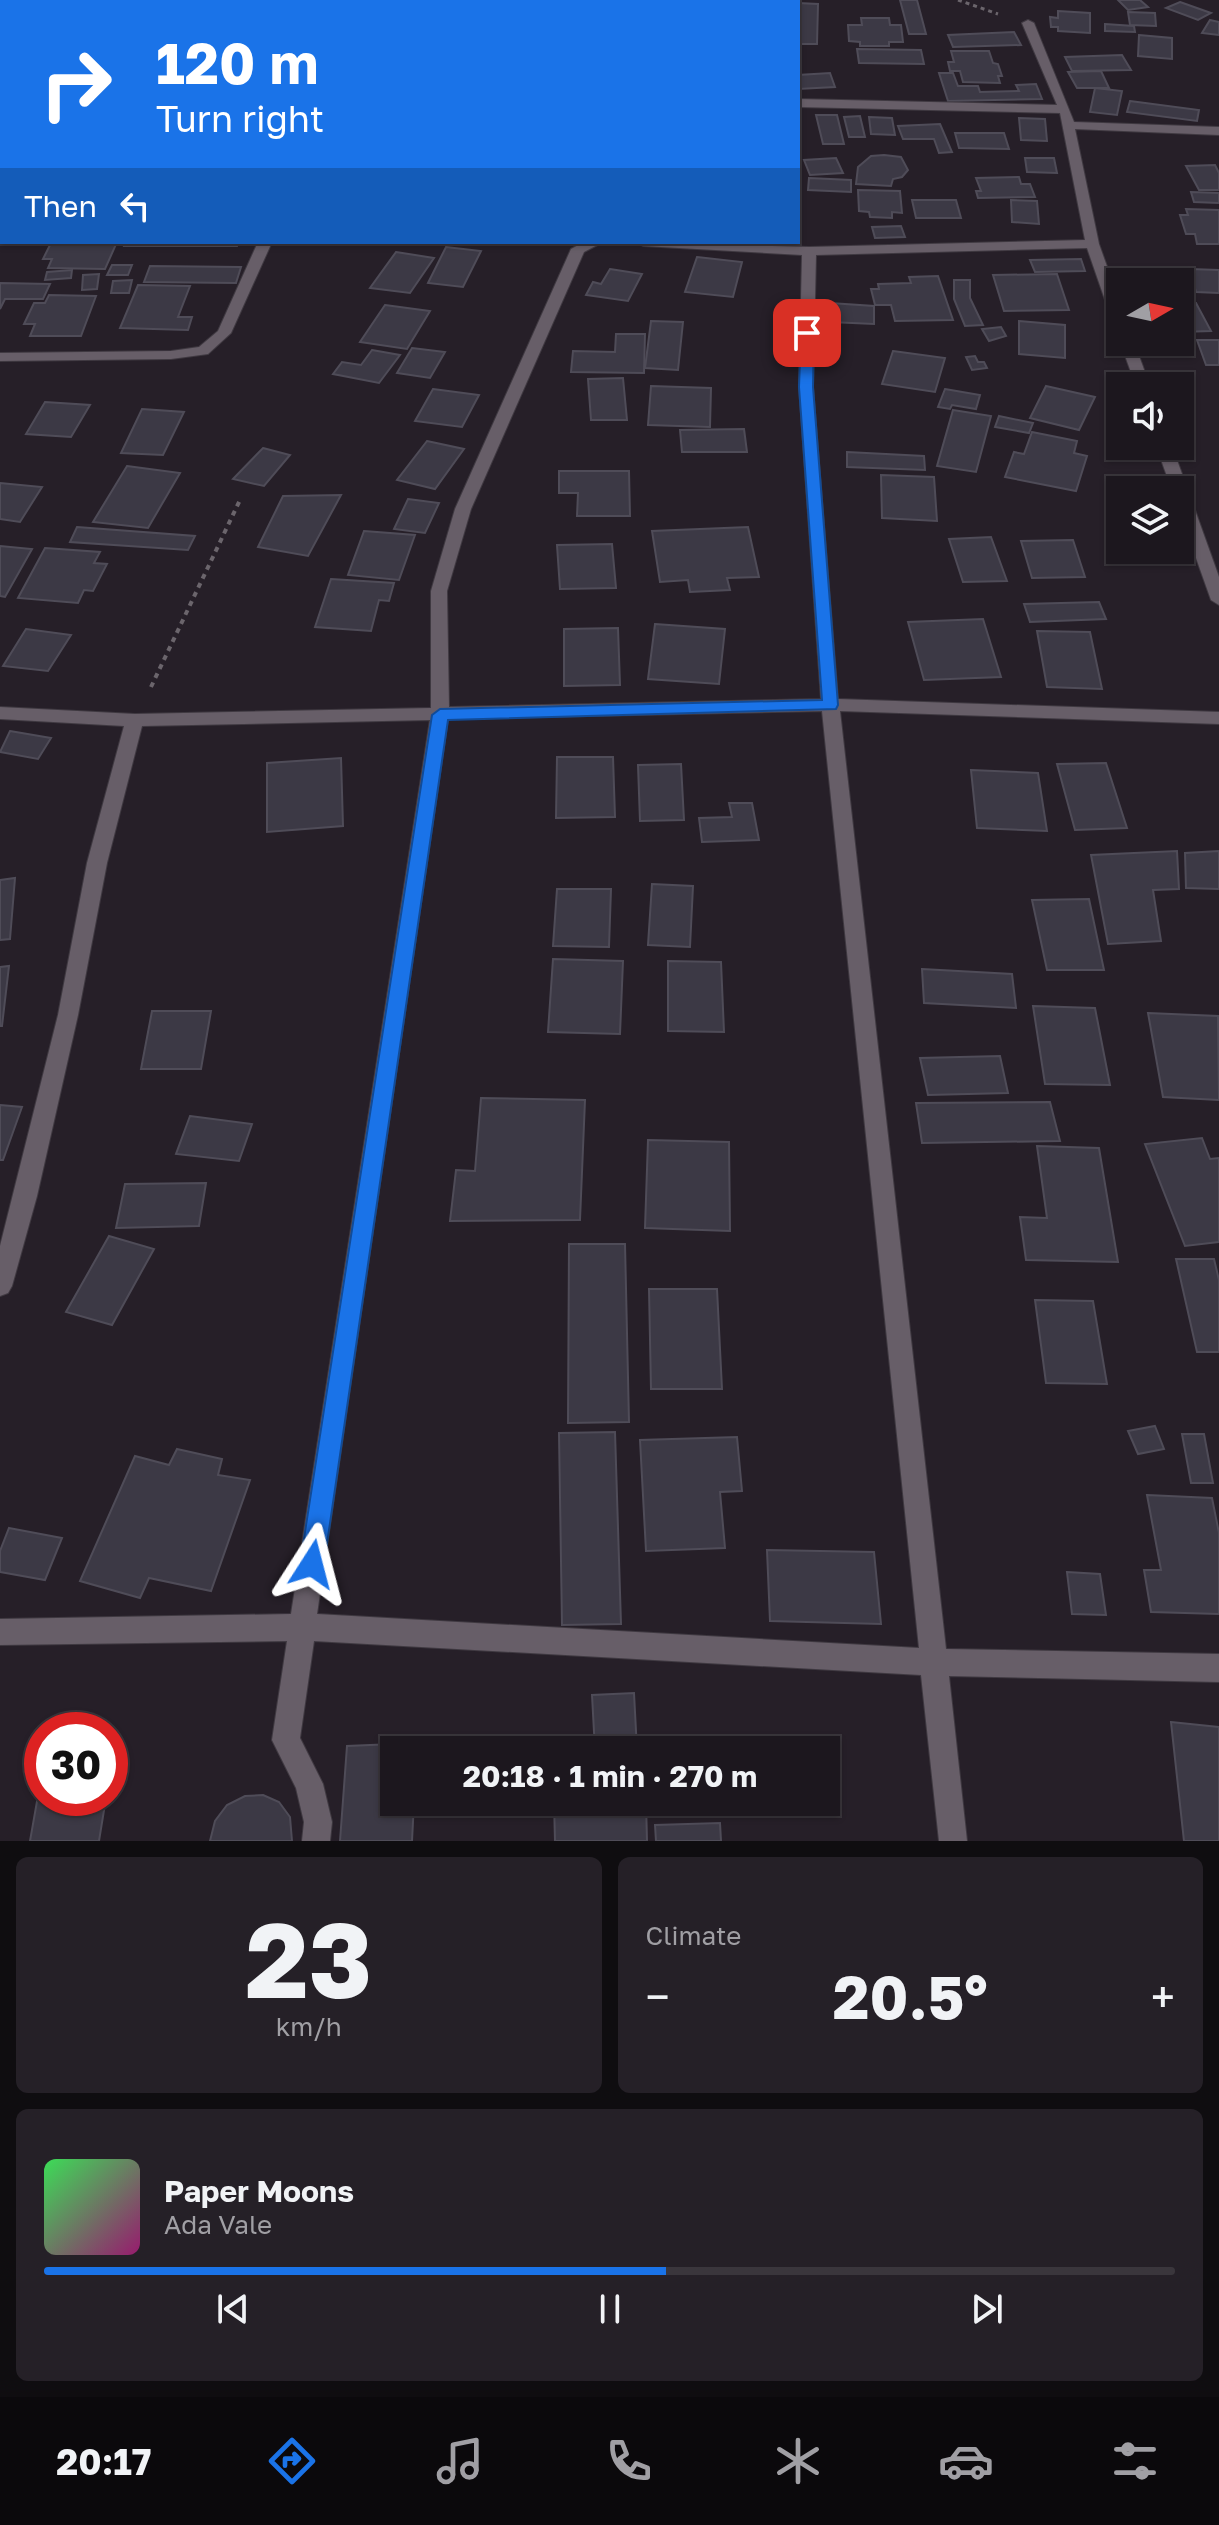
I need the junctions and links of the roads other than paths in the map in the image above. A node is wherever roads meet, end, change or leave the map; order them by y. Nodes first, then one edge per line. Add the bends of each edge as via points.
1 (1028, 23) dead end
2 (800, 103) edge
3 (1065, 109) junction
4 (1069, 125) junction
5 (1219, 131) edge
6 (264, 244) edge
7 (591, 244) edge
8 (680, 244) edge
9 (1092, 244) junction
10 (809, 251) junction
11 (1106, 284) edge
12 (0, 357) edge
13 (1194, 529) edge
14 (1219, 600) edge
15 (830, 705) junction
16 (0, 713) edge
17 (440, 715) junction
18 (1219, 718) edge
19 (135, 720) junction
20 (0, 1286) edge
21 (302, 1627) junction
22 (0, 1632) edge
23 (934, 1662) junction
24 (1219, 1668) edge
25 (316, 1841) edge
26 (953, 1841) edge

1 - 3 street
2 - 3 street
3 - 4 street
4 - 5 street
4 - 9 street
6 - 12 street via 224,333 203,351
7 - 17 street via 578,249 463,509 439,591
8 - 10 street
9 - 10 street
9 - 11 street
10 - 15 street via 806,387
13 - 14 street
15 - 17 street
15 - 18 street
15 - 23 street
16 - 19 street
17 - 19 street
17 - 21 street
19 - 20 street via 97,863 26,1196
21 - 22 street
21 - 23 street
21 - 25 street via 286,1740 309,1784 318,1822
23 - 24 street
23 - 26 street

